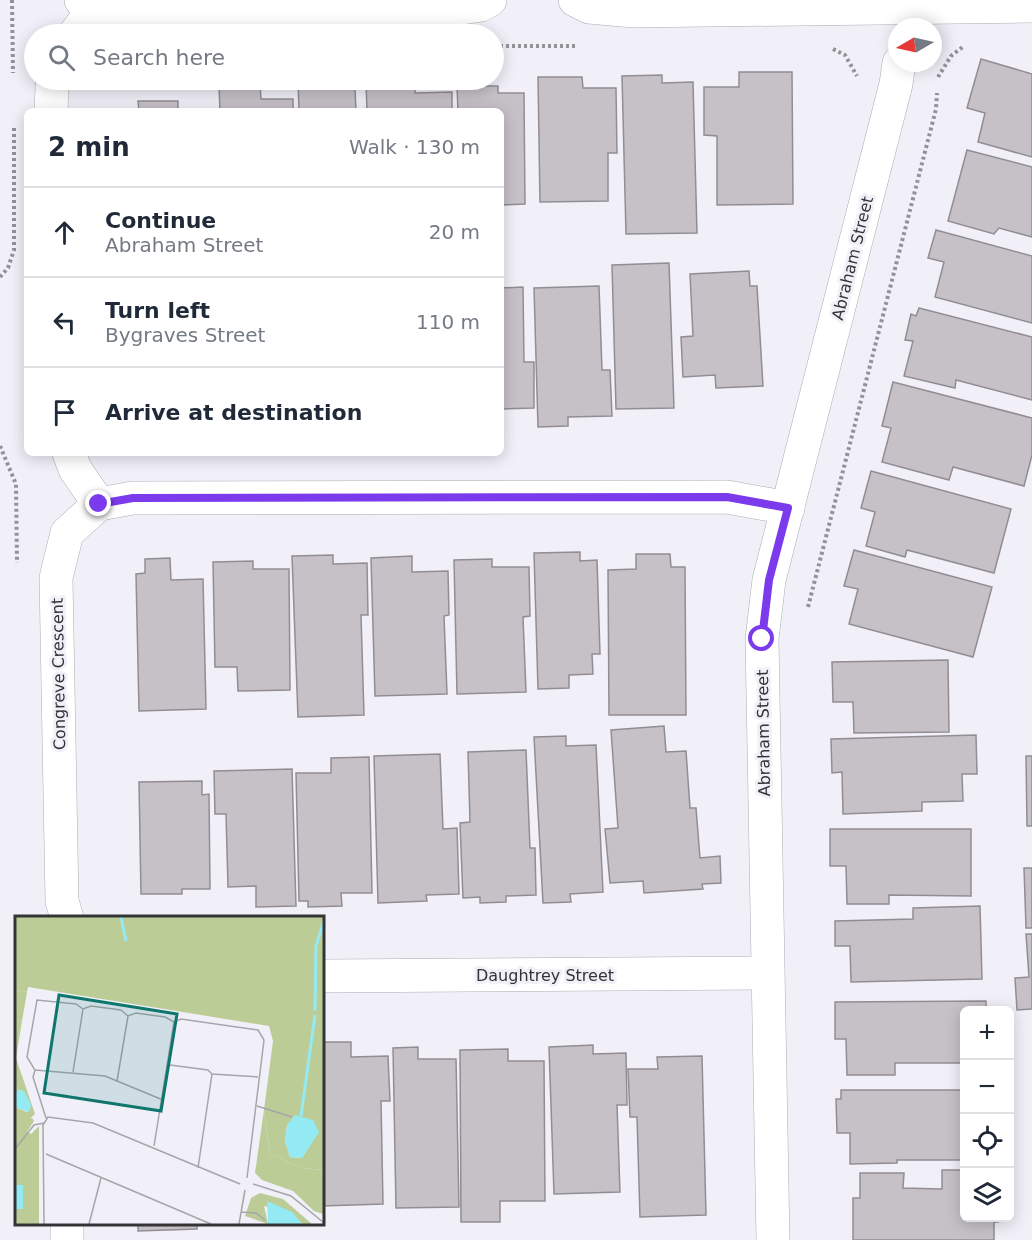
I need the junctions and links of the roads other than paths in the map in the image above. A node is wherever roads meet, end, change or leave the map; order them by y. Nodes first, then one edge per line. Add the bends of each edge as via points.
1 (490, 0) edge
2 (575, 0) edge
3 (1032, 6) edge
4 (82, 16) edge
5 (906, 17) edge
6 (898, 72) edge
7 (52, 90) edge
8 (51, 108) edge
9 (70, 456) edge
10 (99, 504) junction
11 (788, 508) junction
12 (66, 916) edge
13 (767, 973) junction
14 (324, 976) edge
15 (773, 1240) edge

1 - 4 street via 443,11
2 - 5 street via 589,7 634,11
3 - 5 street
6 - 11 street, Abraham Street
7 - 8 street
9 - 10 street
10 - 11 street via 133,498 727,497
10 - 12 street, Congreve Crescent via 67,533 56,578 62,901
11 - 13 street, Abraham Street via 769,580 762,639
13 - 14 street, Daughtrey Street
13 - 15 street, Abraham Street

